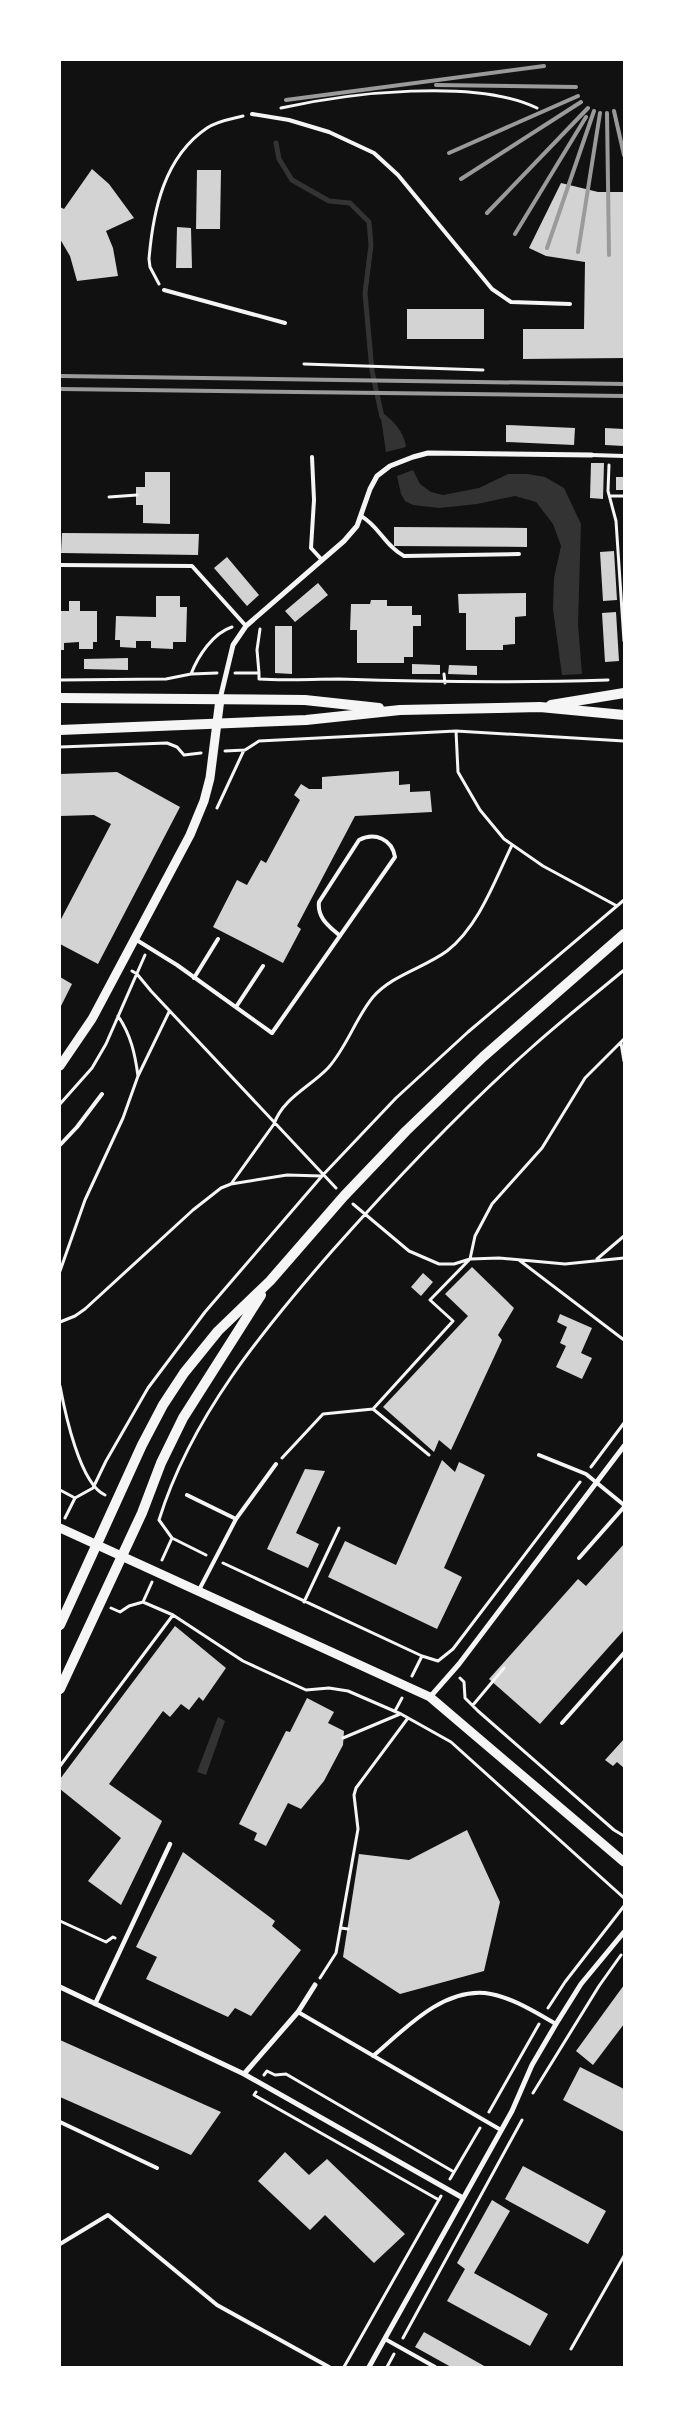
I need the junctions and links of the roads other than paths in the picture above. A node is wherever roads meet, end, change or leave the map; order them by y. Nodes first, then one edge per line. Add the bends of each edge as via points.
1 (252, 114) road end
2 (164, 290) road end
3 (570, 304) dead end
4 (285, 323) dead end
5 (592, 455) joint
6 (624, 456) edge
7 (312, 457) dead end
8 (361, 516) junction
9 (519, 554) dead end
10 (322, 560) junction
11 (60, 565) edge
12 (245, 625) junction
13 (624, 693) edge
14 (60, 698) edge
15 (220, 700) junction
16 (540, 707) junction
17 (400, 710) junction
18 (624, 715) edge
19 (217, 726) junction
20 (60, 730) edge
21 (624, 934) edge
22 (340, 936) junction
23 (135, 939) junction
24 (218, 939) dead end
25 (263, 966) dead end
26 (194, 978) junction
27 (236, 1007) junction
28 (60, 1066) edge
29 (102, 1094) dead end
30 (60, 1145) edge
31 (270, 1281) junction
32 (624, 1446) edge
33 (539, 1455) dead end
34 (276, 1464) road end
35 (596, 1482) junction
36 (187, 1495) dead end
37 (624, 1506) edge
38 (236, 1519) junction
39 (60, 1528) edge
40 (96, 1545) junction
41 (122, 1557) junction
42 (579, 1558) dead end
43 (198, 1592) junction
44 (60, 1626) edge
45 (624, 1653) edge
46 (60, 1689) edge
47 (430, 1698) junction
48 (562, 1723) dead end
49 (170, 1844) dead end
50 (624, 1862) edge
51 (624, 1932) edge
52 (315, 1985) road end
53 (60, 1988) edge
54 (95, 2004) junction
55 (298, 2012) junction
56 (556, 2024) junction
57 (373, 2056) junction
58 (244, 2074) junction
59 (60, 2122) edge
60 (501, 2130) junction
61 (157, 2168) dead end
62 (463, 2198) junction
63 (60, 2244) edge
64 (384, 2339) junction
65 (330, 2367) edge
66 (369, 2367) edge
67 (435, 2367) edge

1 - 3 lane via 289,120 329,132 374,153 398,175 492,289 510,302
2 - 4 lane
5 - 6 lane
5 - 8 street via 428,454 413,457 390,466 377,476
7 - 10 lane via 311,548
8 - 9 lane via 392,550 404,556
8 - 10 street via 344,541
10 - 12 street
11 - 12 lane via 192,566
12 - 15 street via 233,644
13 - 16 main road
14 - 15 main road
15 - 17 main road via 305,700
15 - 19 street
16 - 17 main road
16 - 18 main road
17 - 19 main road
19 - 20 main road
19 - 23 street via 204,801 190,835
21 - 31 main road via 483,1057 406,1131
22 - 22 lane via 394,857 393,848 387,841 374,836 359,840 319,902 318,910 323,920
22 - 27 lane via 272,1033
23 - 26 lane
23 - 28 street via 92,1020
24 - 26 lane
25 - 27 lane
26 - 27 lane
29 - 30 lane
31 - 40 main road via 218,1331 184,1373 159,1413
31 - 41 main road via 183,1418
32 - 35 street
33 - 35 lane via 586,1474
34 - 38 lane
35 - 37 lane
35 - 47 street
36 - 38 lane
37 - 42 lane
38 - 43 lane
39 - 40 street
40 - 41 street
40 - 44 main road
41 - 43 street
41 - 46 main road
43 - 47 street
45 - 48 lane
47 - 50 street
49 - 54 street
51 - 56 street via 581,1984
52 - 55 street
53 - 54 street
54 - 58 street
55 - 57 lane
55 - 58 street
56 - 57 lane via 507,1999 485,1993 450,1999 426,2012
56 - 60 street
57 - 60 lane
58 - 62 street
59 - 61 lane
60 - 62 street
62 - 64 street
63 - 65 lane via 108,2215 217,2305
64 - 66 street
64 - 67 lane

